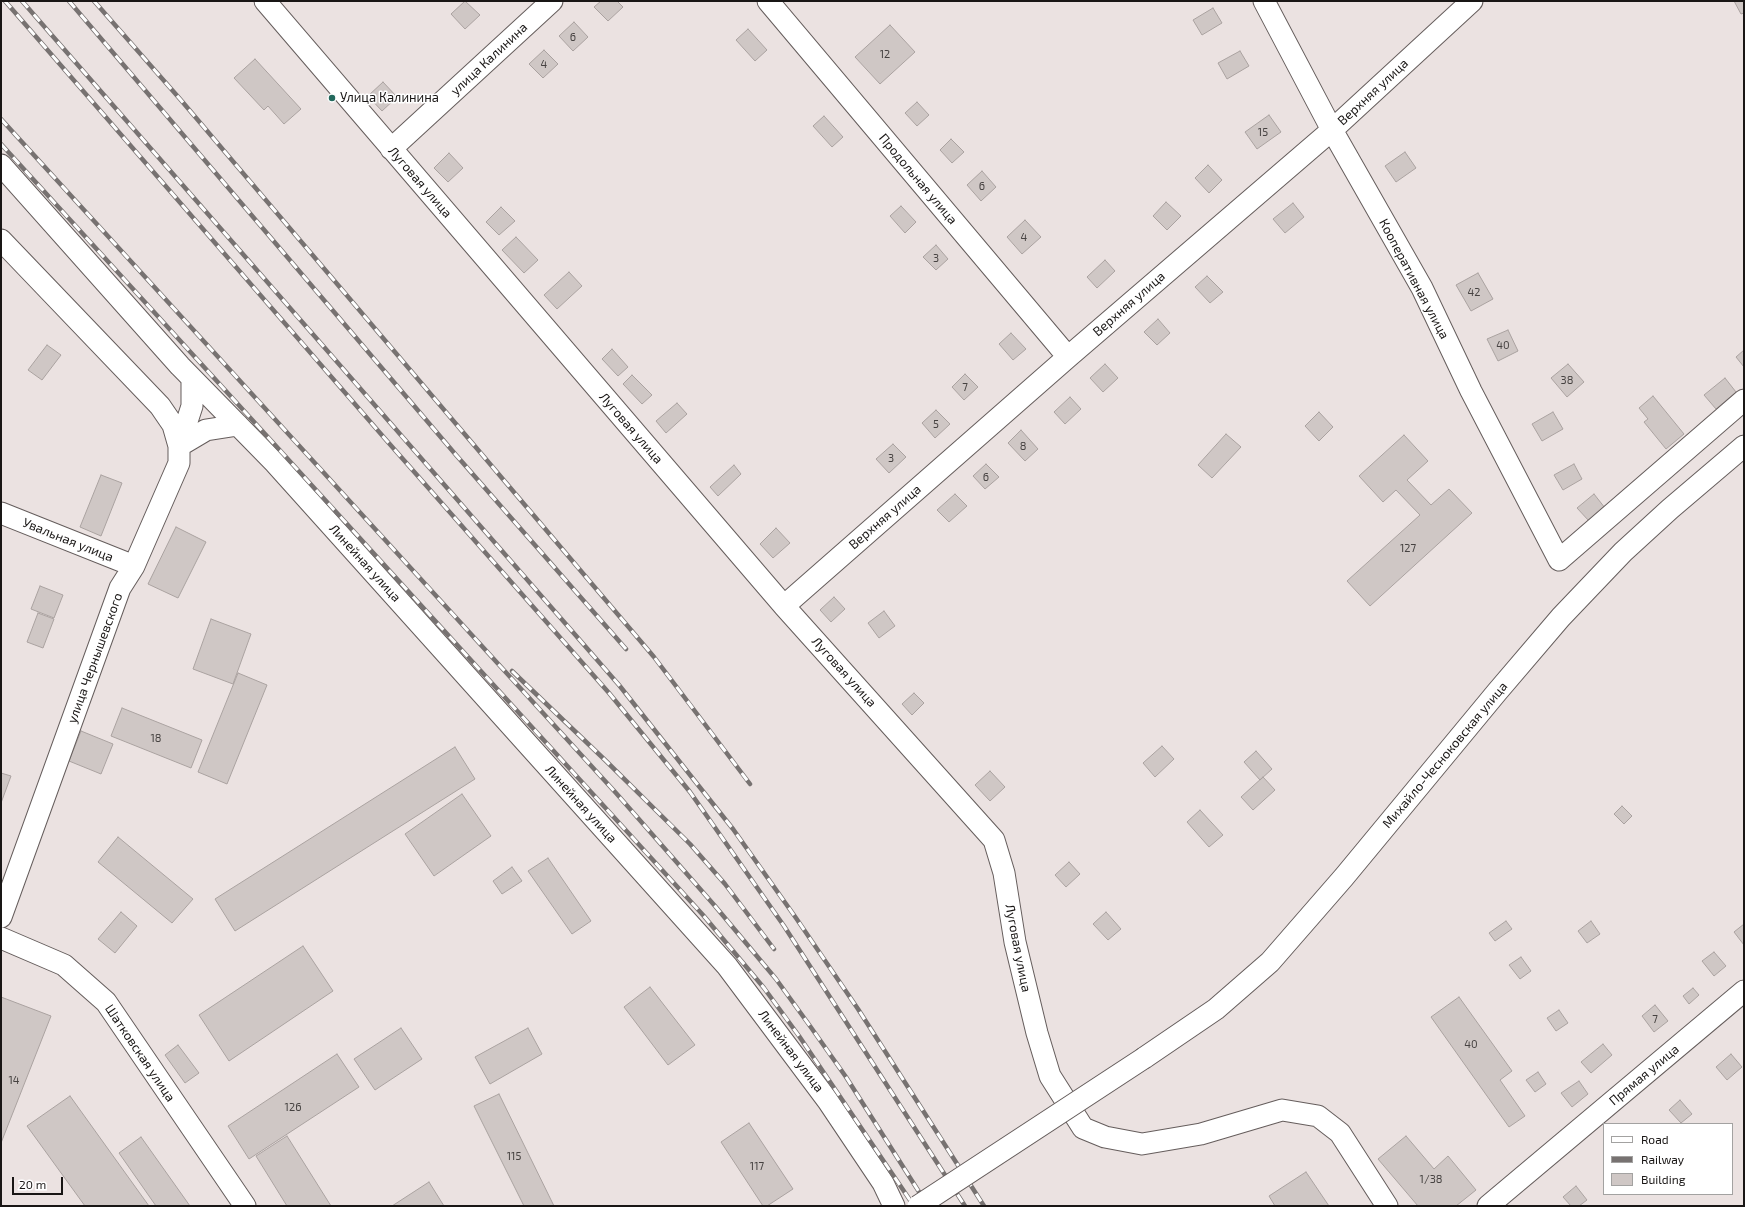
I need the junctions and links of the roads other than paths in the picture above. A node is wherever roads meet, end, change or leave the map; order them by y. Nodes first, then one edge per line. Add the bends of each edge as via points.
1 (265, 1) edge
2 (552, 1) edge
3 (768, 1) edge
4 (1264, 1) edge
5 (1472, 1) edge
6 (1332, 130) junction
7 (391, 149) junction
8 (1, 165) edge
9 (1, 240) edge
10 (1068, 357) junction
11 (192, 378) junction
12 (1744, 400) edge
13 (238, 426) junction
14 (179, 446) junction
15 (1744, 446) edge
16 (1, 513) edge
17 (134, 566) junction
18 (784, 606) junction
19 (1, 917) edge
20 (1, 938) edge
21 (1744, 991) edge
22 (245, 1206) edge
23 (894, 1206) edge
24 (918, 1206) edge
25 (1388, 1206) edge
26 (1488, 1206) edge

1 - 7 street, Луговая улица
2 - 7 street, улица Калинина
3 - 10 street, Продольная улица
4 - 6 street, Кооперативная улица
5 - 6 street, Верхняя улица
6 - 10 street, Верхняя улица
6 - 12 street, Кооперативная улица via 1422,288 1475,398 1559,560
7 - 18 street, Луговая улица
8 - 11 street, Линейная улица
9 - 14 street, улица Чернышевского via 160,406 173,425
10 - 18 street, Верхняя улица
11 - 13 street, Линейная улица
11 - 14 street via 192,406
13 - 14 street via 206,430
13 - 23 street, Линейная улица via 275,463 728,966 828,1101 883,1183
14 - 17 street, улица Чернышевского via 179,463
15 - 24 street, Михайло-Чесноковская улица, bridge via 1629,547 1561,617 1270,962 1216,1008 1144,1058
16 - 17 street, Увальная улица
17 - 19 street, улица Чернышевского via 120,588
18 - 25 street, Луговая улица via 994,840 1004,873 1015,942 1041,1048 1050,1076 1083,1128 1105,1137 1142,1144 1201,1134 1282,1110 1318,1116 1340,1133
20 - 22 street, Шатковская улица via 64,965 106,1002
21 - 26 street, Прямая улица

